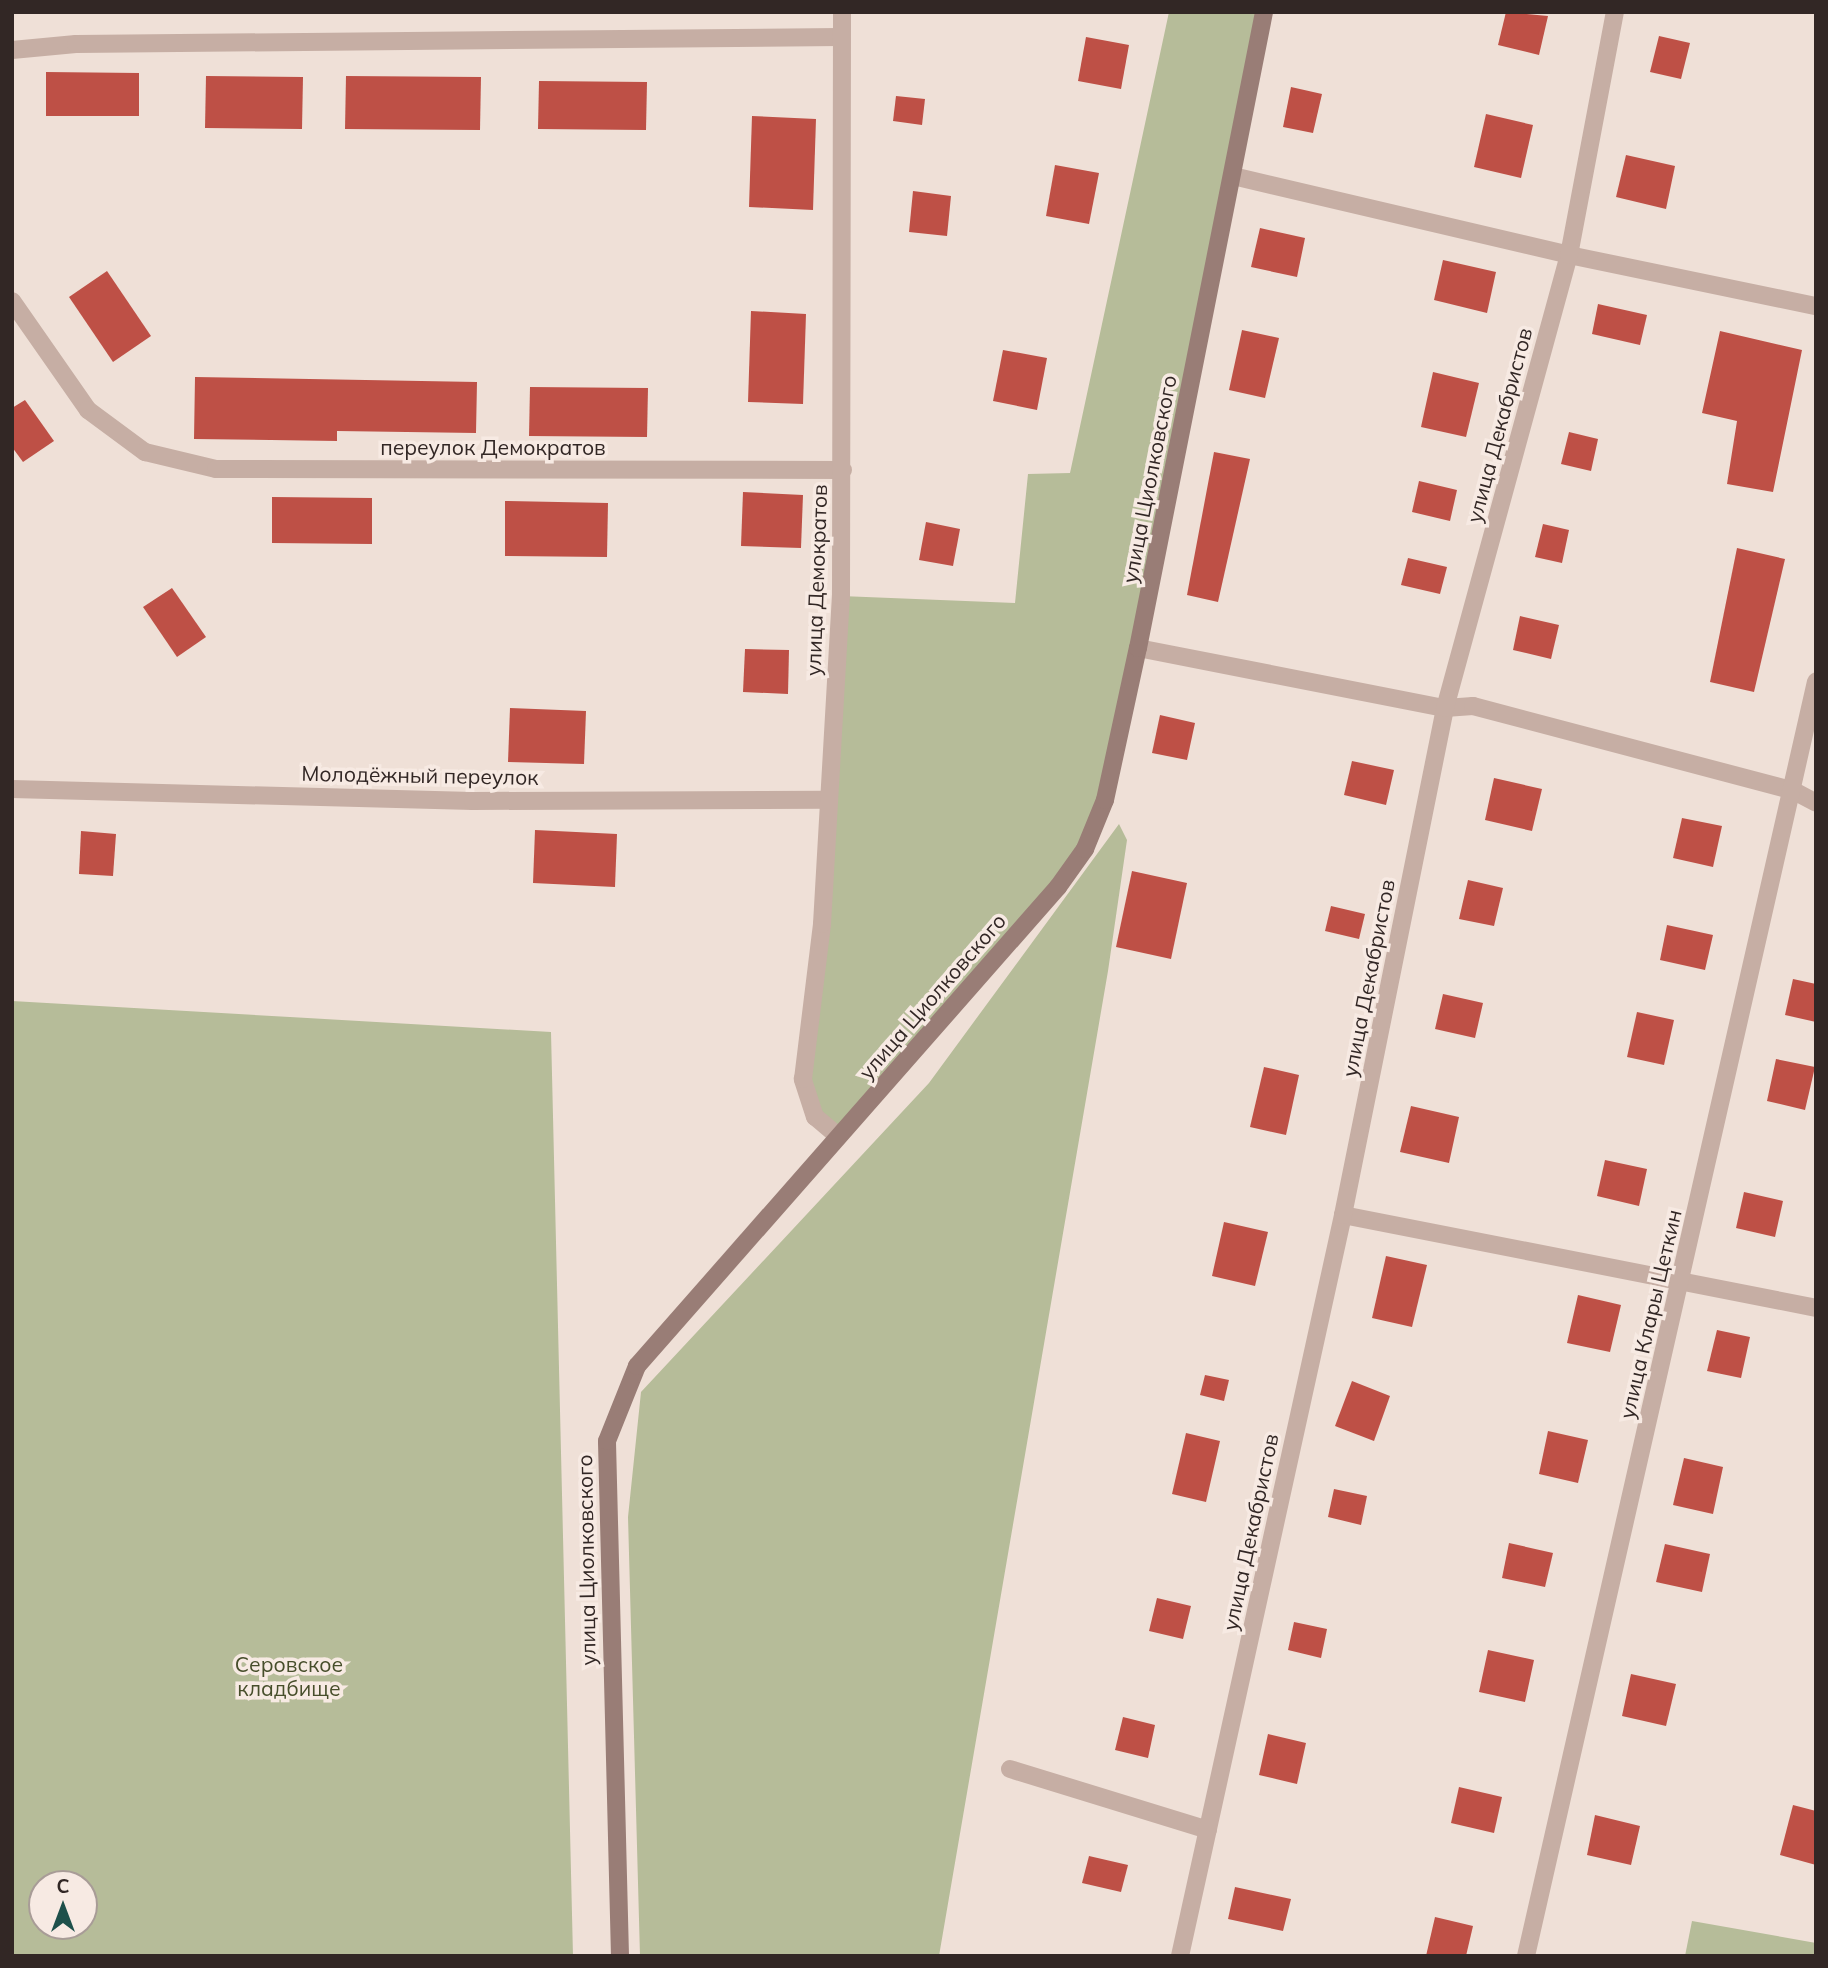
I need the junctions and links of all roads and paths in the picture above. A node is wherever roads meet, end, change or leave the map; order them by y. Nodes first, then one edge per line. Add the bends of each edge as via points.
1 (842, 12) edge
2 (1264, 12) edge
3 (1615, 12) edge
4 (840, 37) junction
5 (12, 50) edge
6 (1233, 176) junction
7 (1569, 256) junction
8 (12, 301) edge
9 (1816, 306) edge
10 (843, 470) junction
11 (1138, 648) junction
12 (1816, 682) edge
13 (1446, 708) junction
14 (12, 789) edge
15 (1792, 790) junction
16 (826, 800) junction
17 (1816, 803) edge
18 (838, 1136) junction
19 (1343, 1215) junction
20 (1681, 1280) junction
21 (1816, 1308) edge
22 (1010, 1769) dead end
23 (1208, 1830) junction
24 (620, 1956) edge
25 (1180, 1956) edge
26 (1526, 1956) edge

1 - 4 street, улица Демократов
2 - 6 main road, улица Циолковского
3 - 7 street, улица Декабристов
4 - 5 street via 76,44
4 - 10 street, улица Демократов
6 - 7 street
6 - 11 main road, улица Циолковского
7 - 9 street
7 - 13 street, улица Декабристов
8 - 10 street, переулок Демократов via 88,410 145,452 216,469
10 - 16 street, улица Демократов via 841,596
11 - 13 street
11 - 18 main road, улица Циолковского via 1105,800 1085,849 1058,887
12 - 15 street, улица Клары Цеткин
13 - 15 street via 1474,706
13 - 19 street, улица Декабристов
14 - 16 street, Молодёжный переулок via 473,801
15 - 17 street
15 - 20 street, улица Клары Цеткин
16 - 18 street, улица Демократов via 822,924 803,1079 815,1117
18 - 24 main road, улица Циолковского via 637,1366 607,1441
19 - 20 street
19 - 23 street, улица Декабристов
20 - 21 street
20 - 26 street, улица Клары Цеткин
22 - 23 street
23 - 25 street, улица Декабристов

